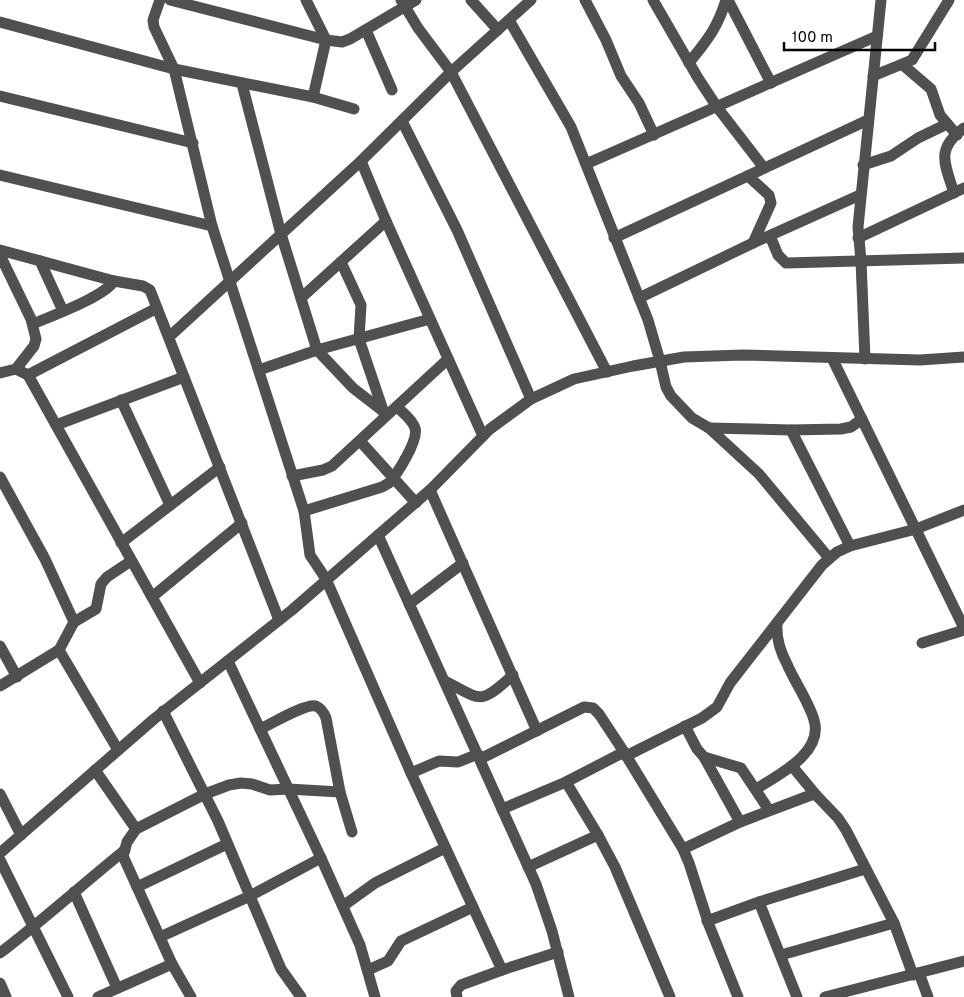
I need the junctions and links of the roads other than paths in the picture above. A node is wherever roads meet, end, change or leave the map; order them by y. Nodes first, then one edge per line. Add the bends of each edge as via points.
1 (160, 0) edge
2 (170, 0) edge
3 (306, 0) edge
4 (416, 0) edge
5 (471, 0) edge
6 (531, 0) edge
7 (585, 0) edge
8 (653, 0) edge
9 (727, 0) edge
10 (881, 0) edge
11 (949, 0) edge
12 (404, 4) edge
13 (509, 20) junction
14 (0, 22) edge
15 (366, 30) junction
16 (498, 30) junction
17 (877, 36) junction
18 (326, 40) junction
19 (689, 63) junction
20 (902, 65) junction
21 (174, 69) junction
22 (451, 72) junction
23 (873, 76) junction
24 (771, 83) junction
25 (242, 84) junction
26 (392, 90) dead end
27 (0, 96) edge
28 (313, 97) junction
29 (717, 107) junction
30 (354, 109) dead end
31 (868, 120) junction
32 (402, 121) junction
33 (946, 124) junction
34 (960, 132) edge
35 (654, 135) junction
36 (192, 142) junction
37 (360, 161) junction
38 (586, 164) junction
39 (863, 165) junction
40 (764, 168) junction
41 (0, 175) edge
42 (748, 176) junction
43 (959, 191) edge
44 (860, 195) junction
45 (386, 221) junction
46 (212, 226) junction
47 (281, 234) junction
48 (770, 236) junction
49 (614, 238) junction
50 (858, 238) junction
51 (753, 243) junction
52 (0, 250) edge
53 (0, 256) edge
54 (964, 258) edge
55 (40, 261) junction
56 (341, 262) junction
57 (861, 262) junction
58 (114, 281) junction
59 (230, 282) junction
60 (301, 298) junction
61 (639, 298) junction
62 (157, 308) junction
63 (64, 311) junction
64 (430, 319) junction
65 (33, 324) junction
66 (169, 337) junction
67 (360, 339) junction
68 (317, 350) junction
69 (964, 357) edge
70 (832, 358) junction
71 (448, 359) junction
72 (865, 359) junction
73 (660, 361) junction
74 (16, 369) junction
75 (259, 370) junction
76 (607, 372) junction
77 (0, 374) edge
78 (28, 376) junction
79 (184, 377) junction
80 (531, 399) junction
81 (121, 400) junction
82 (397, 406) junction
83 (385, 415) junction
84 (862, 419) junction
85 (56, 425) junction
86 (709, 428) junction
87 (791, 430) junction
88 (483, 436) junction
89 (360, 441) junction
90 (220, 467) junction
91 (292, 476) junction
92 (0, 477) edge
93 (393, 478) junction
94 (430, 490) junction
95 (416, 502) junction
96 (170, 505) junction
97 (964, 510) edge
98 (304, 511) junction
99 (242, 523) junction
100 (916, 529) junction
101 (378, 535) junction
102 (122, 543) junction
103 (850, 546) junction
104 (829, 558) junction
105 (132, 561) junction
106 (463, 563) junction
107 (326, 579) junction
108 (152, 597) junction
109 (409, 604) junction
110 (279, 620) junction
111 (74, 622) junction
112 (778, 623) junction
113 (922, 643) dead end
114 (0, 646) edge
115 (59, 650) junction
116 (228, 661) junction
117 (513, 676) junction
118 (16, 677) junction
119 (445, 681) junction
120 (200, 683) junction
121 (0, 686) edge
122 (163, 711) junction
123 (685, 726) junction
124 (260, 729) junction
125 (537, 731) junction
126 (118, 750) junction
127 (625, 754) junction
128 (479, 756) junction
129 (704, 757) junction
130 (792, 766) junction
131 (95, 770) junction
132 (411, 773) junction
133 (566, 782) junction
134 (288, 789) junction
135 (756, 789) junction
136 (340, 792) junction
137 (0, 794) edge
138 (204, 794) junction
139 (816, 795) junction
140 (502, 809) junction
141 (770, 810) junction
142 (740, 822) junction
143 (136, 829) junction
144 (352, 832) dead end
145 (21, 835) junction
146 (598, 835) junction
147 (228, 844) junction
148 (445, 848) junction
149 (683, 849) junction
150 (125, 850) junction
151 (0, 853) edge
152 (321, 858) junction
153 (0, 860) edge
154 (528, 867) junction
155 (865, 868) junction
156 (138, 887) junction
157 (74, 892) junction
158 (250, 896) junction
159 (760, 902) junction
160 (343, 906) junction
161 (473, 907) junction
162 (707, 921) junction
163 (894, 923) junction
164 (34, 927) junction
165 (160, 937) junction
166 (558, 952) junction
167 (0, 953) edge
168 (780, 955) junction
169 (964, 961) edge
170 (172, 964) junction
171 (368, 970) junction
172 (502, 970) junction
173 (916, 974) junction
174 (0, 984) edge
175 (117, 988) junction
176 (295, 996) edge
177 (6, 997) edge
178 (68, 997) edge
179 (98, 997) edge
180 (191, 997) edge
181 (374, 997) edge
182 (457, 997) edge
183 (569, 997) edge
184 (670, 997) edge
185 (738, 997) edge
186 (798, 997) edge
187 (825, 997) edge
188 (928, 997) edge

1 - 21 street via 154,27
2 - 18 street
3 - 18 street
4 - 12 street
5 - 16 street
6 - 13 street
7 - 35 street via 621,76 639,103
8 - 19 street
9 - 19 street via 719,22
9 - 24 street
10 - 17 street
11 - 20 street via 912,60
12 - 15 street
12 - 22 street
13 - 16 street
13 - 38 street via 562,110
14 - 21 street
15 - 18 street via 344,42
15 - 26 street
16 - 22 street
17 - 23 street
17 - 24 street
18 - 28 street
19 - 29 street
20 - 23 street
20 - 33 street via 931,89
21 - 25 street
21 - 36 street
22 - 32 street
22 - 76 street
23 - 31 street
24 - 29 street
25 - 28 street
25 - 47 street
27 - 36 street
28 - 30 street
29 - 35 street
29 - 40 street
31 - 39 street
31 - 40 street
32 - 37 street
32 - 80 street via 458,230
33 - 34 street
33 - 39 street via 882,161
34 - 43 street via 944,154 944,161
35 - 38 street
36 - 46 street
37 - 45 street
37 - 47 street
38 - 49 street
39 - 44 street
40 - 42 street
41 - 46 street
42 - 49 street
42 - 51 street via 769,195 771,203
43 - 50 street
44 - 48 street
44 - 50 street
45 - 56 street
45 - 64 street
46 - 59 street
47 - 59 street
47 - 60 street
48 - 51 street
48 - 57 street via 778,255 786,263
49 - 61 street
50 - 57 street
51 - 61 street
52 - 55 street
53 - 65 street
54 - 57 street
55 - 58 street
55 - 63 street
56 - 60 street
56 - 67 street via 360,305
57 - 72 street
58 - 62 street via 148,288
58 - 63 street via 106,289
59 - 66 street
59 - 75 street
60 - 68 street
61 - 73 street
62 - 66 street
62 - 78 street
63 - 65 street
64 - 67 street
64 - 71 street
65 - 74 street via 34,346
66 - 79 street
67 - 68 street
67 - 83 street
68 - 75 street
68 - 83 street via 353,388
69 - 72 street
70 - 72 street
70 - 73 street via 743,355
70 - 84 street
71 - 82 street
71 - 88 street
73 - 76 street
73 - 86 street via 671,396 692,418
74 - 77 street
74 - 78 street
75 - 91 street
76 - 80 street via 574,379
78 - 85 street
79 - 81 street
79 - 90 street
80 - 88 street
81 - 85 street
81 - 96 street
82 - 83 street
82 - 93 street via 416,429 416,436
83 - 89 street
84 - 87 street via 846,428
84 - 100 street
85 - 102 street
86 - 87 street
86 - 104 street via 759,474
87 - 103 street
88 - 94 street
89 - 91 street via 332,466
89 - 93 street
90 - 96 street
90 - 99 street
91 - 98 street
92 - 111 street via 45,559
93 - 95 street
93 - 98 street via 382,487
94 - 95 street
94 - 106 street
95 - 101 street
96 - 102 street
97 - 100 street
98 - 107 street via 310,555
99 - 108 street
99 - 110 street
100 - 103 street
100 - 113 street via 964,628
101 - 107 street
101 - 109 street
102 - 105 street
103 - 104 street
104 - 112 street
105 - 108 street
105 - 111 street via 101,584 96,609
106 - 109 street
106 - 117 street
107 - 110 street
107 - 132 street
108 - 120 street
109 - 119 street
110 - 116 street
111 - 115 street
112 - 123 street via 730,683 717,708
112 - 130 street via 781,652 815,728 812,743
114 - 118 street
115 - 118 street
115 - 126 street
116 - 120 street
116 - 124 street
117 - 119 street via 491,695 482,698
117 - 125 street
118 - 121 street
119 - 128 street
120 - 122 street
122 - 126 street
122 - 138 street
123 - 127 street
123 - 129 street via 696,749
124 - 134 street
124 - 136 street via 306,707 320,708 326,718
125 - 127 street via 578,710 593,708
125 - 128 street
126 - 131 street
127 - 133 street
127 - 149 street
128 - 132 street via 458,762 439,761
128 - 140 street
129 - 135 street via 741,768
129 - 142 street
130 - 135 street
130 - 139 street
131 - 143 street
131 - 145 street
132 - 148 street
133 - 140 street
133 - 146 street
134 - 136 street
134 - 138 street via 270,790 241,783
134 - 152 street
135 - 141 street
136 - 144 street
137 - 145 street
138 - 143 street
138 - 147 street
139 - 141 street
139 - 155 street via 838,818
140 - 154 street
141 - 142 street
142 - 149 street
143 - 150 street
145 - 151 street
146 - 154 street
146 - 184 street via 615,867
147 - 156 street
147 - 158 street
148 - 160 street via 375,883
148 - 161 street
149 - 162 street
150 - 156 street via 123,856
150 - 157 street
152 - 158 street
152 - 160 street
153 - 164 street
154 - 166 street
155 - 159 street
155 - 163 street
156 - 165 street
157 - 164 street
157 - 175 street
158 - 165 street
158 - 176 street
159 - 162 street
159 - 168 street
160 - 171 street
161 - 171 street via 401,941 388,961
161 - 172 street
162 - 185 street
163 - 168 street
163 - 173 street
164 - 167 street
164 - 178 street
165 - 170 street
166 - 172 street
166 - 183 street
168 - 186 street
169 - 173 street
170 - 175 street
170 - 180 street
171 - 181 street
172 - 182 street via 461,984 456,990
173 - 187 street
173 - 188 street
174 - 177 street
175 - 179 street

